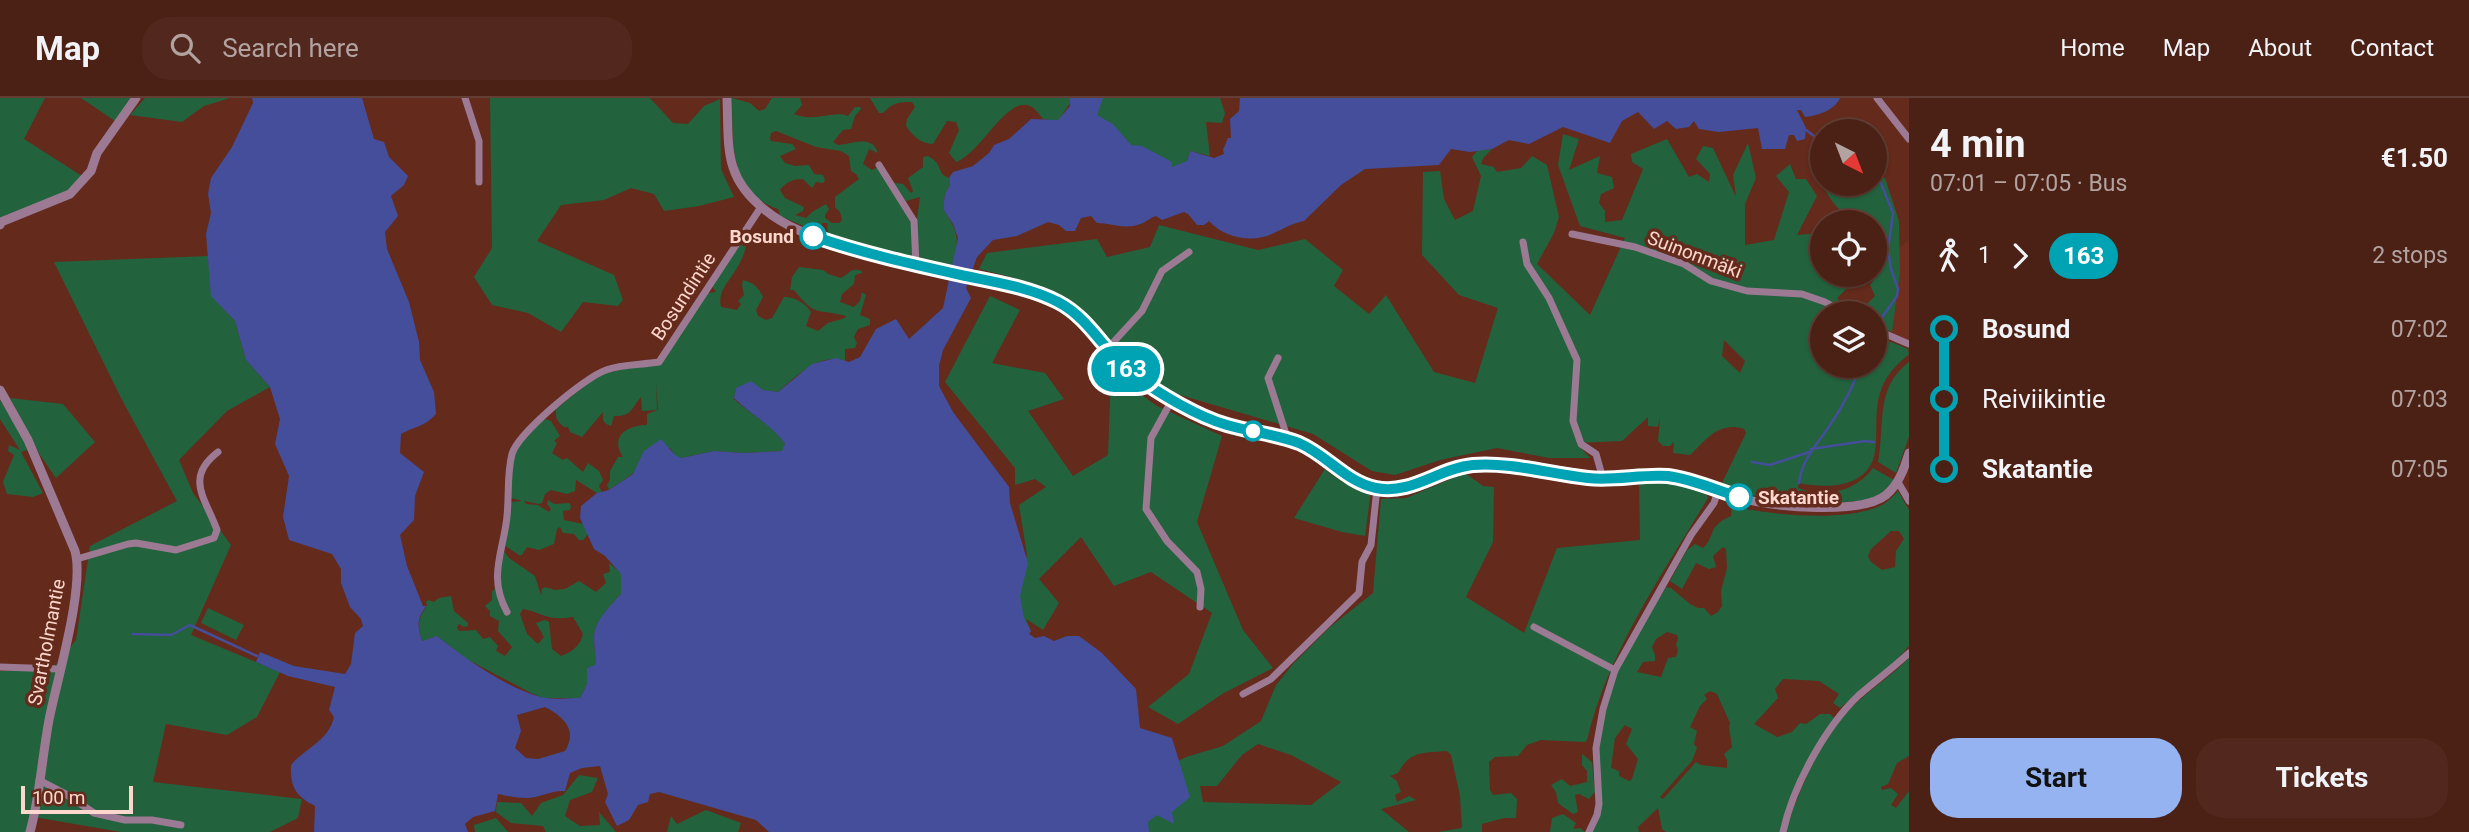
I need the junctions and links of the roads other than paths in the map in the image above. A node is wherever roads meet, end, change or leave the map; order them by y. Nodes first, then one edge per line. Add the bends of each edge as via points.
1 (136, 98) edge
2 (465, 98) edge
3 (727, 98) edge
4 (1877, 98) edge
5 (1909, 139) edge
6 (879, 165) dead end
7 (479, 182) dead end
8 (761, 207) junction
9 (0, 223) edge
10 (1572, 234) dead end
11 (1523, 242) dead end
12 (1189, 252) dead end
13 (916, 265) junction
14 (1822, 301) edge
15 (1887, 334) edge
16 (1909, 344) edge
17 (1108, 348) junction
18 (1278, 358) dead end
19 (0, 390) edge
20 (1173, 398) junction
21 (1288, 440) junction
22 (218, 452) dead end
23 (1909, 453) edge
24 (1603, 479) junction
25 (1898, 482) junction
26 (1377, 488) junction
27 (1718, 491) junction
28 (1909, 500) edge
29 (77, 559) junction
30 (1200, 607) dead end
31 (507, 612) dead end
32 (1534, 627) dead end
33 (1909, 653) edge
34 (0, 667) edge
35 (59, 669) junction
36 (1615, 670) junction
37 (1243, 694) dead end
38 (39, 780) junction
39 (181, 825) dead end
40 (30, 832) edge
41 (1589, 832) edge
42 (1783, 832) edge

1 - 9 street via 97,153 91,171 70,194
2 - 7 street via 479,141
3 - 8 street via 732,169 741,187
4 - 5 street
6 - 13 street via 914,220
8 - 13 street via 809,235
8 - 31 street, Bosundintie via 659,362 607,370 591,378 516,444 496,575
10 - 14 street, Suinonmäki via 1635,247 1684,264 1711,281
11 - 24 street via 1527,264 1549,298 1577,360 1573,421 1581,444 1596,454
12 - 17 street via 1162,271 1142,311
13 - 17 street via 1030,291 1060,303
15 - 16 street
17 - 20 street via 1132,374
18 - 21 street via 1268,378
19 - 29 street, Svartholmantie via 28,440
20 - 21 street via 1227,425
20 - 30 street via 1151,438 1146,509 1167,541 1197,572
21 - 26 street
22 - 29 street via 203,467 199,486 217,530 214,538 176,550 128,544
23 - 25 street
24 - 26 street via 1482,465 1463,466 1398,489
24 - 27 street via 1665,476
25 - 27 street via 1879,500 1838,506 1779,505
25 - 28 street
26 - 37 street via 1371,545 1362,562 1359,593 1271,679
27 - 36 street
29 - 35 street, Svartholmantie via 78,576
32 - 36 street
33 - 42 street via 1835,722 1805,775
34 - 35 street
35 - 38 street, Svartholmantie
36 - 41 street via 1596,748 1599,804
38 - 39 street via 102,816
38 - 40 street, Svartholmantie

